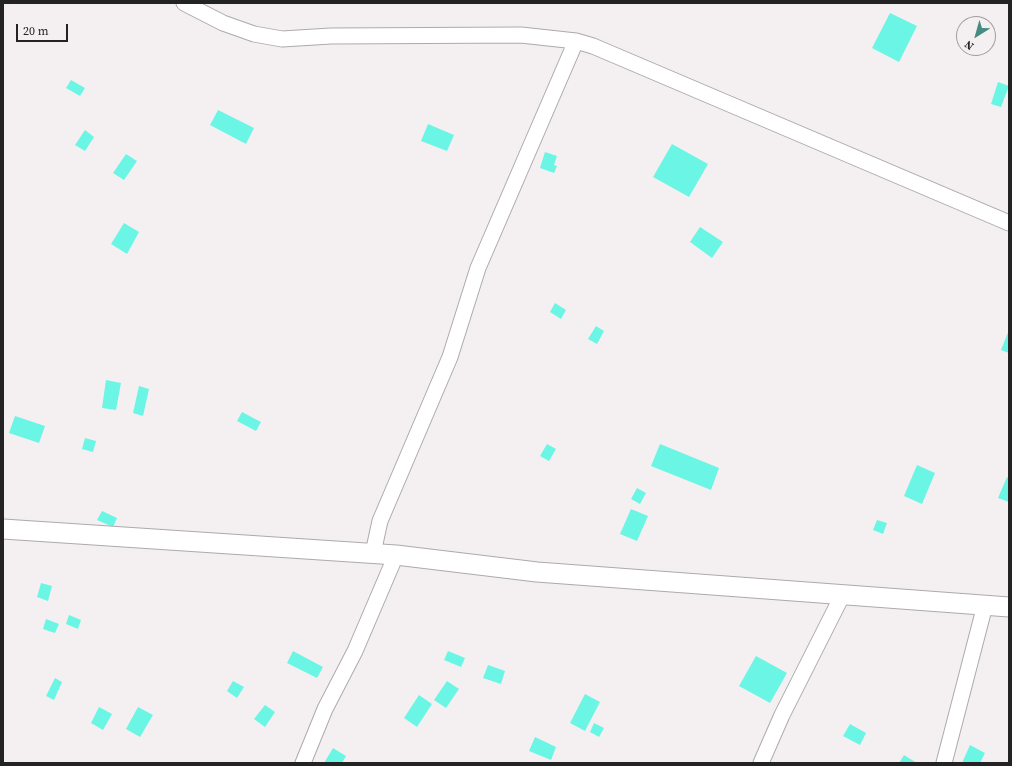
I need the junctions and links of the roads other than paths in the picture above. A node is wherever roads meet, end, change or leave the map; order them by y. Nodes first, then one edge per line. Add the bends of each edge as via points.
1 (184, 3) edge
2 (576, 41) junction
3 (1009, 224) edge
4 (3, 528) edge
5 (373, 553) junction
6 (396, 555) junction
7 (843, 594) junction
8 (985, 605) junction
9 (1009, 607) edge
10 (303, 763) edge
11 (761, 763) edge
12 (944, 763) edge

1 - 2 street via 224,23 254,34 282,39 331,36 521,35
2 - 3 street via 593,46
2 - 5 street via 478,268 450,357 380,521
4 - 5 street
5 - 6 street
6 - 7 street via 537,572
6 - 10 street
7 - 8 street
7 - 11 street via 782,715
8 - 9 street
8 - 12 street

